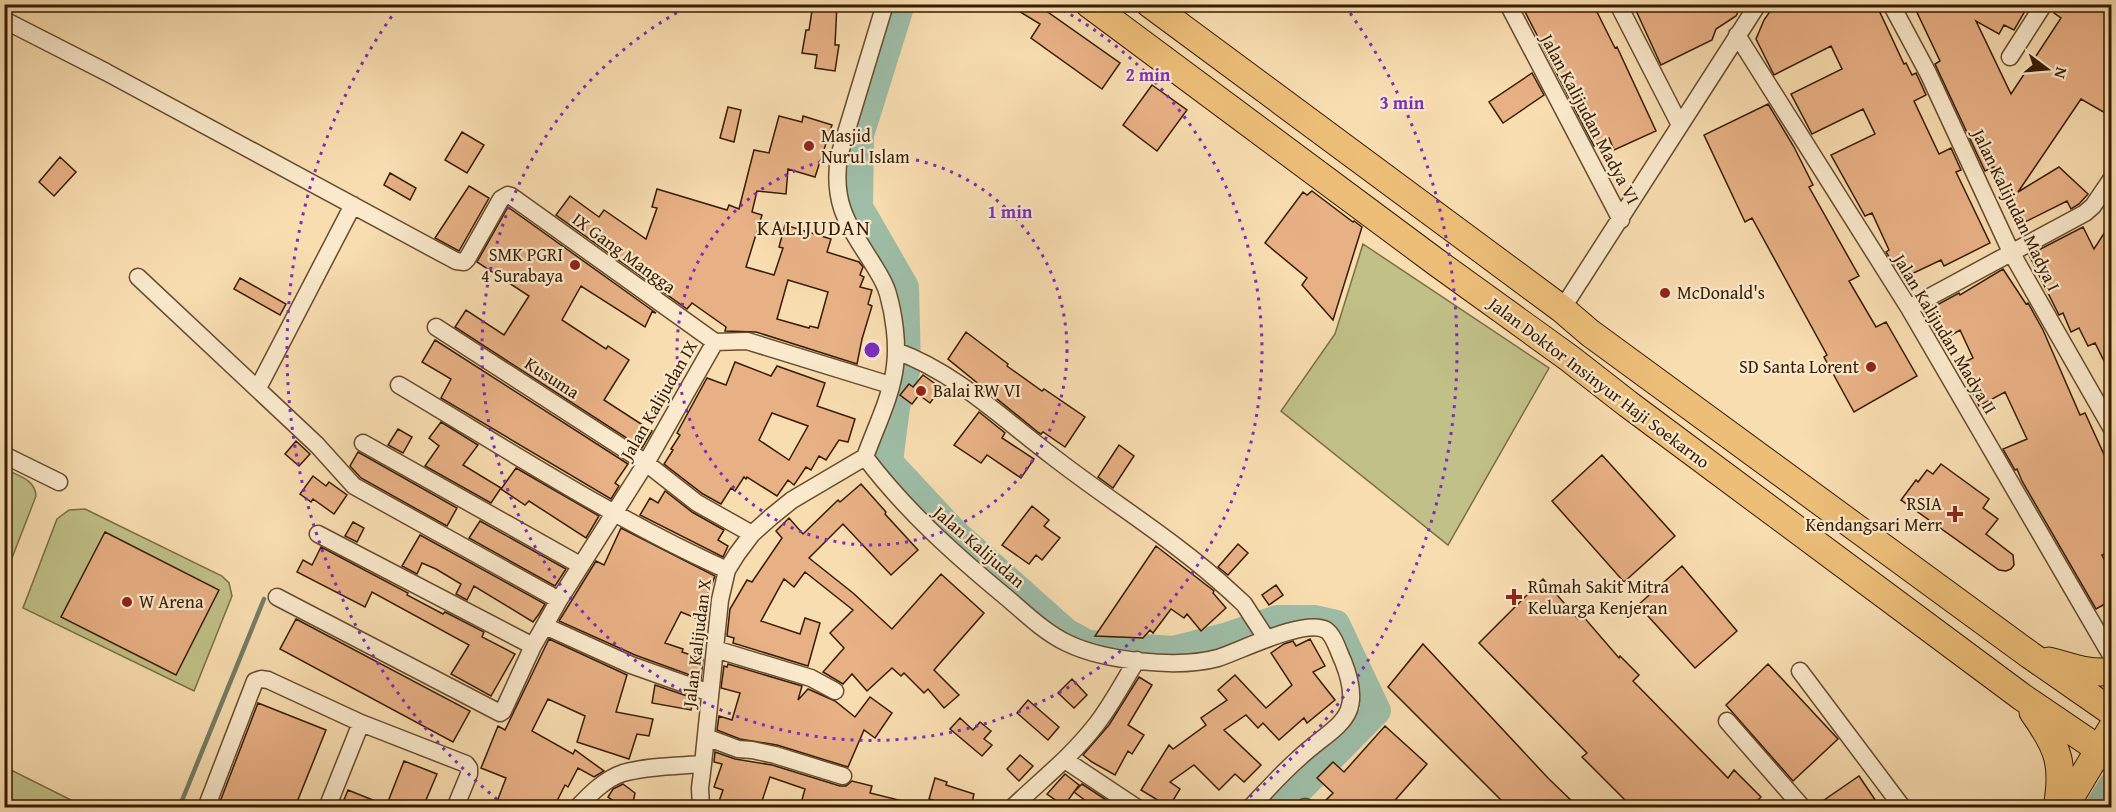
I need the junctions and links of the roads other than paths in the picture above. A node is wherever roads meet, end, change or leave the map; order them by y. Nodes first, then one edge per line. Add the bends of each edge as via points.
1 (885, 4) edge
2 (1089, 4) edge
3 (1150, 4) edge
4 (1508, 4) edge
5 (1618, 4) edge
6 (1758, 4) edge
7 (1891, 4) edge
8 (2044, 4) edge
9 (4, 20) edge
10 (1737, 35) junction
11 (2010, 57) dead end
12 (1680, 125) junction
13 (2112, 178) edge
14 (353, 205) junction
15 (1621, 220) junction
16 (2011, 252) junction
17 (138, 277) dead end
18 (1909, 308) junction
19 (1562, 309) junction
20 (436, 327) dead end
21 (1590, 333) junction
22 (1543, 340) junction
23 (715, 342) junction
24 (906, 355) junction
25 (1569, 358) junction
26 (399, 385) dead end
27 (890, 385) junction
28 (258, 388) junction
29 (2112, 429) edge
30 (363, 442) dead end
31 (4, 455) edge
32 (865, 457) junction
33 (646, 463) junction
34 (59, 482) dead end
35 (614, 513) junction
36 (318, 534) dead end
37 (752, 534) junction
38 (580, 565) junction
39 (727, 570) junction
40 (277, 597) dead end
41 (559, 600) junction
42 (545, 626) junction
43 (1262, 631) junction
44 (533, 646) junction
45 (715, 649) junction
46 (2030, 655) junction
47 (2112, 657) edge
48 (1137, 660) junction
49 (2112, 671) edge
50 (1800, 672) dead end
51 (836, 691) dead end
52 (710, 693) junction
53 (2022, 697) junction
54 (2112, 712) edge
55 (1727, 721) dead end
56 (361, 723) junction
57 (705, 737) junction
58 (2108, 748) edge
59 (1065, 760) junction
60 (703, 764) junction
61 (843, 777) dead end
62 (206, 807) edge
63 (327, 807) edge
64 (455, 807) edge
65 (578, 807) edge
66 (701, 807) edge
67 (1012, 807) edge
68 (1137, 807) edge
69 (1250, 807) edge
70 (1803, 807) edge
71 (1904, 807) edge
72 (2057, 807) edge
73 (2064, 807) edge

1 - 24 street via 839,156 837,181 845,219 888,292
2 - 22 main road, Jalan Doktor Insinyur Haji Soekarno
3 - 19 main road, Jalan Doktor Insinyur Haji Soekarno
4 - 15 street, Jalan Kalijudan Madya VI
5 - 12 street
6 - 10 street
7 - 16 street, Jalan Kalijudan Madya I via 1929,73
8 - 11 street
9 - 14 street
10 - 12 street
10 - 18 street, Jalan Kalijudan Madya II
12 - 15 street
13 - 16 street via 2085,213
14 - 23 street, IX Gang Mangga via 460,262 467,259 501,199 511,196
14 - 28 street
15 - 19 street
16 - 18 street
16 - 29 street, Jalan Kalijudan Madya I
17 - 28 street
18 - 47 street, Jalan Kalijudan Madya II
19 - 21 main road, Jalan Doktor Insinyur Haji Soekarno
19 - 22 main road via 1563,324 1558,334
20 - 33 street, Kusuma
21 - 25 main road via 1573,339
21 - 46 main road, Jalan Doktor Insinyur Haji Soekarno
22 - 25 main road, Jalan Doktor Insinyur Haji Soekarno
23 - 27 street, Jalan Kalijudan IX via 747,341
23 - 33 street, Jalan Kalijudan IX
24 - 27 street via 895,367
24 - 43 street via 935,369 989,406 1144,522 1217,579 1244,604
25 - 53 main road, Jalan Doktor Insinyur Haji Soekarno
26 - 35 street
27 - 32 street
28 - 41 street via 354,486
30 - 38 street
31 - 34 street
32 - 37 street, Jalan Kalijudan X via 792,500
32 - 48 street, Jalan Kalijudan via 908,510 1048,632 1090,651
33 - 35 street, Jalan Kalijudan IX
33 - 37 street, Kusuma via 698,503
35 - 38 street, Jalan Kalijudan IX
35 - 39 street
36 - 44 street
37 - 39 street, Jalan Kalijudan X
38 - 41 street, Jalan Kalijudan IX
39 - 45 street, Jalan Kalijudan X
40 - 44 street, Jalan Kalijudan IX via 496,713 503,711
41 - 42 street, Jalan Kalijudan IX
42 - 44 street, Jalan Kalijudan IX
42 - 52 street via 631,665
43 - 48 street, Jalan Kalijudan via 1220,657 1201,662
43 - 69 street, Jalan Kalijudan via 1324,628 1343,663 1352,700 1336,729 1297,759
45 - 51 street via 811,678
45 - 52 street, Jalan Kalijudan X
46 - 49 main road via 2082,670
46 - 54 main road, Jalan Doktor Insinyur Haji Soekarno
48 - 59 street via 1094,727
50 - 71 street
52 - 57 street, Jalan Kalijudan X
53 - 58 main road, Jalan Doktor Insinyur Haji Soekarno
53 - 72 main road via 2056,748 2062,784
55 - 70 street
56 - 62 street via 268,680 255,681
56 - 63 street
56 - 64 street via 465,764 468,774
57 - 60 street, Jalan Kalijudan X
57 - 61 street
58 - 73 main road
59 - 67 street
59 - 68 street
60 - 65 street via 621,774 594,790
60 - 66 street, Jalan Kalijudan X

